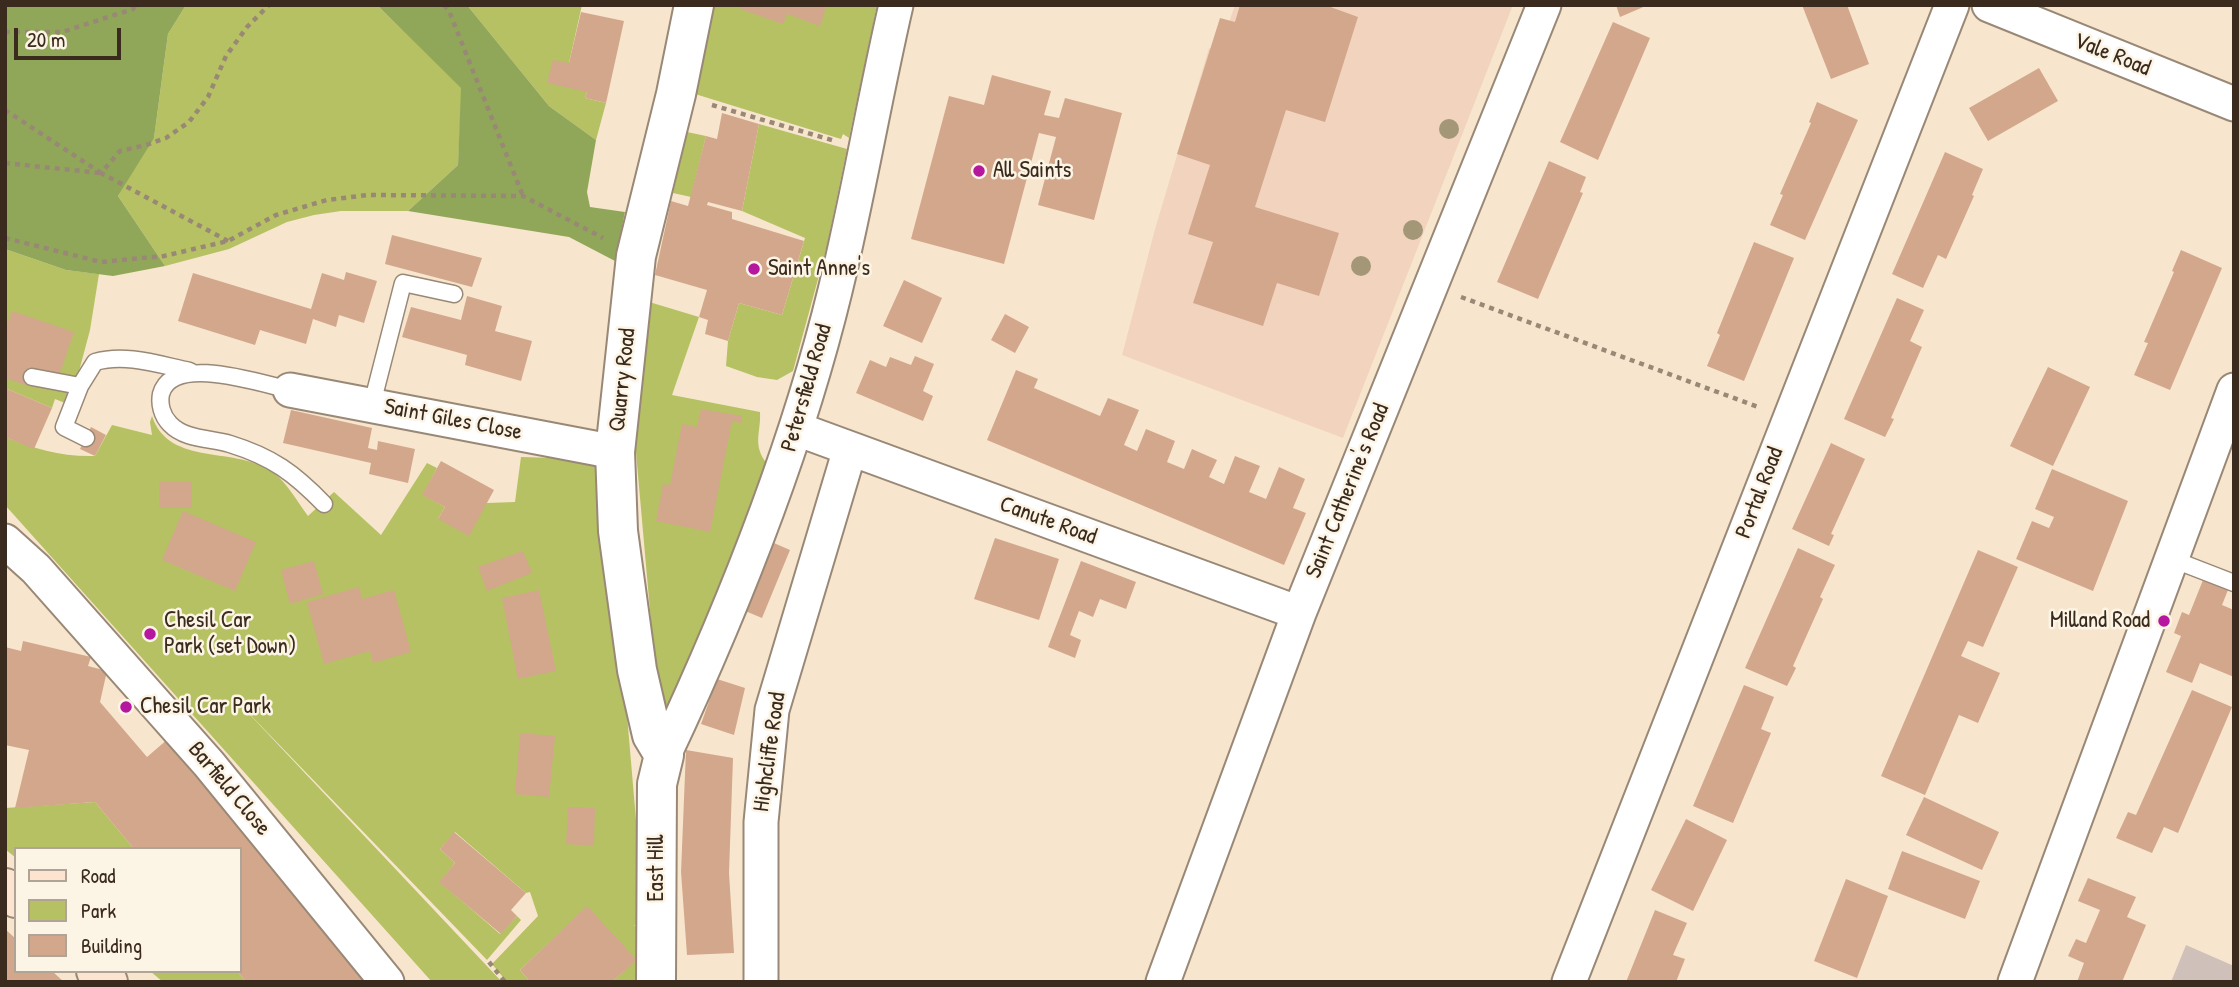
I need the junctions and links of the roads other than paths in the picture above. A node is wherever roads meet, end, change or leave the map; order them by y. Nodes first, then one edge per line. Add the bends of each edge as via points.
1 (694, 5) edge
2 (896, 5) edge
3 (1544, 5) edge
4 (1952, 5) edge
5 (1989, 5) edge
6 (2234, 104) edge
7 (454, 294) dead end
8 (196, 372) junction
9 (32, 377) dead end
10 (80, 386) junction
11 (290, 390) joint
12 (2234, 390) edge
13 (372, 404) junction
14 (797, 429) junction
15 (86, 438) dead end
16 (850, 449) junction
17 (615, 452) junction
18 (324, 505) dead end
19 (5, 541) edge
20 (2172, 559) junction
21 (2234, 583) edge
22 (1299, 613) junction
23 (664, 754) junction
24 (387, 982) edge
25 (656, 982) edge
26 (761, 982) edge
27 (1163, 982) edge
28 (1569, 982) edge
29 (2015, 982) edge

1 - 17 street, Quarry Road via 636,256
2 - 14 street, Petersfield Road via 835,293
3 - 22 street, Saint Catherine's Road
4 - 28 street, Portal Road
5 - 6 street, Vale Road
7 - 13 lane via 403,283
8 - 10 lane via 133,359 105,359 95,362
8 - 11 lane
8 - 18 lane via 167,382 161,411 170,425 192,436 229,443 285,468
9 - 10 lane
10 - 15 lane via 64,427
11 - 13 street, Saint Giles Close
12 - 20 street
13 - 17 street, Saint Giles Close
14 - 16 street, Canute Road
14 - 23 street, Petersfield Road via 725,615
16 - 22 street, Canute Road
16 - 26 street, Highcliffe Road via 772,709 761,822
17 - 23 street, Quarry Road via 618,531 638,670 652,735
19 - 24 street, Barfield Close via 36,569 209,764
20 - 21 lane
20 - 29 street
22 - 27 street, Saint Catherine's Road
23 - 25 street, East Hill via 657,784

